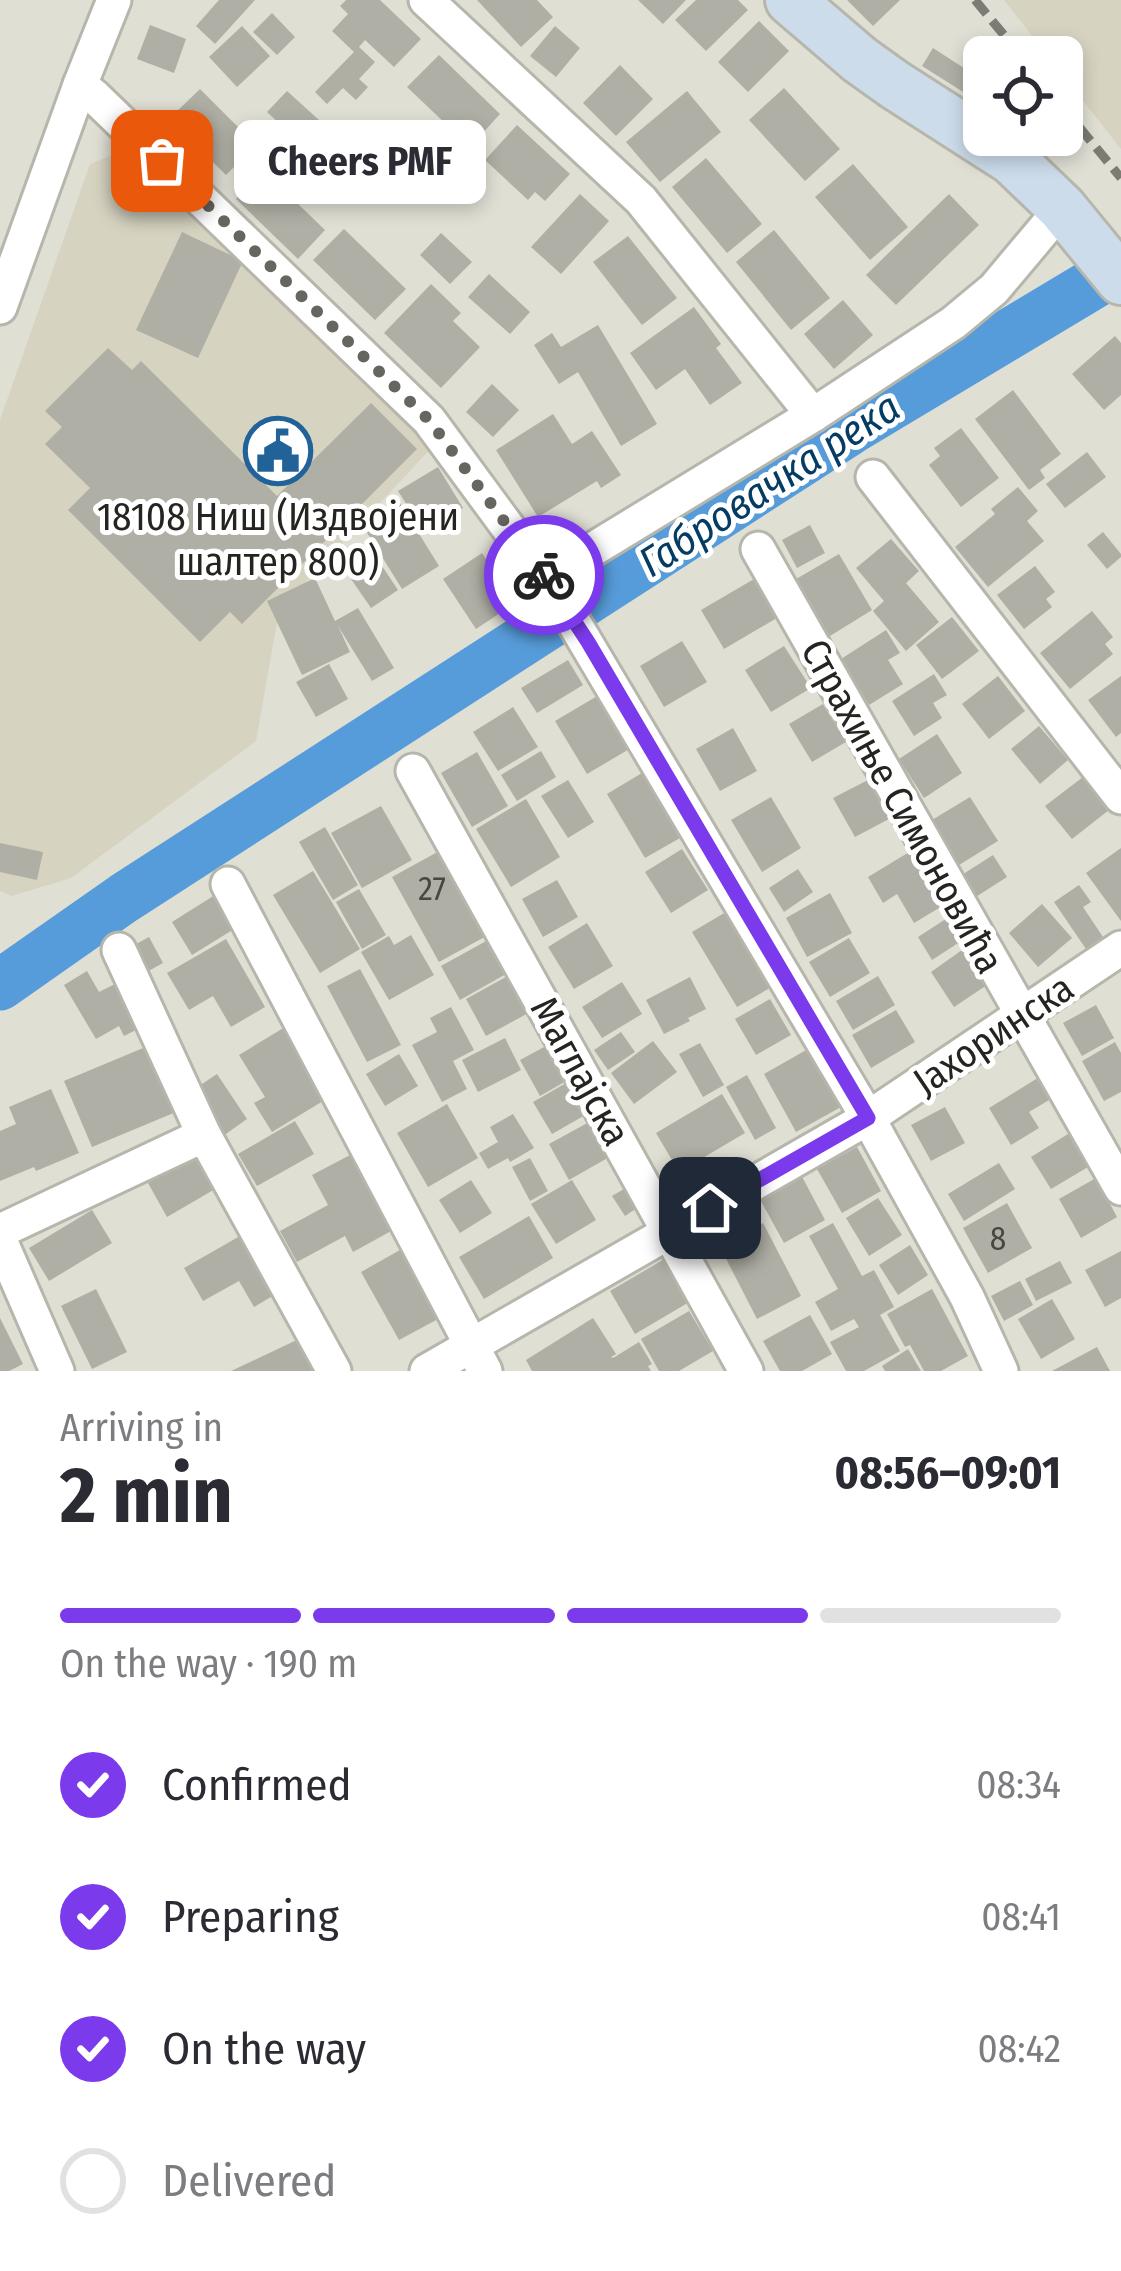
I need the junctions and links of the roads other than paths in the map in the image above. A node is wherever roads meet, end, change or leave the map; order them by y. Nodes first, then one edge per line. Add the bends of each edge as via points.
1 (114, 0) edge
2 (426, 0) edge
3 (790, 0) edge
4 (80, 85) junction
5 (1063, 208) junction
6 (1108, 264) edge
7 (0, 307) edge
8 (813, 415) junction
9 (873, 476) dead end
10 (758, 549) dead end
11 (552, 586) junction
12 (413, 771) dead end
13 (1121, 797) edge
14 (228, 884) dead end
15 (1121, 948) edge
16 (119, 950) dead end
17 (1021, 1015) junction
18 (868, 1118) junction
19 (204, 1135) junction
20 (1121, 1188) edge
21 (670, 1230) junction
22 (0, 1235) edge
23 (478, 1359) edge
24 (57, 1371) edge
25 (334, 1371) edge
26 (427, 1371) edge
27 (746, 1371) edge
28 (1001, 1371) edge

1 - 4 street
2 - 8 street via 641,200
3 - 5 street via 895,86 1012,160
4 - 7 street
4 - 11 street via 429,420
5 - 6 street
5 - 8 street via 974,307
8 - 11 street
9 - 13 street
10 - 17 street, Страхиње Симоновића
11 - 18 street
12 - 21 street, Маглајска
14 - 23 street
15 - 17 street, Јахоринска
16 - 19 street
17 - 18 street, Јахоринска
17 - 20 street, Страхиње Симоновића
18 - 21 street, Јахоринска
18 - 28 street
19 - 22 street
19 - 25 street
21 - 23 street, Јахоринска
21 - 27 street, Маглајска
22 - 24 street
23 - 26 street, Јахоринска

